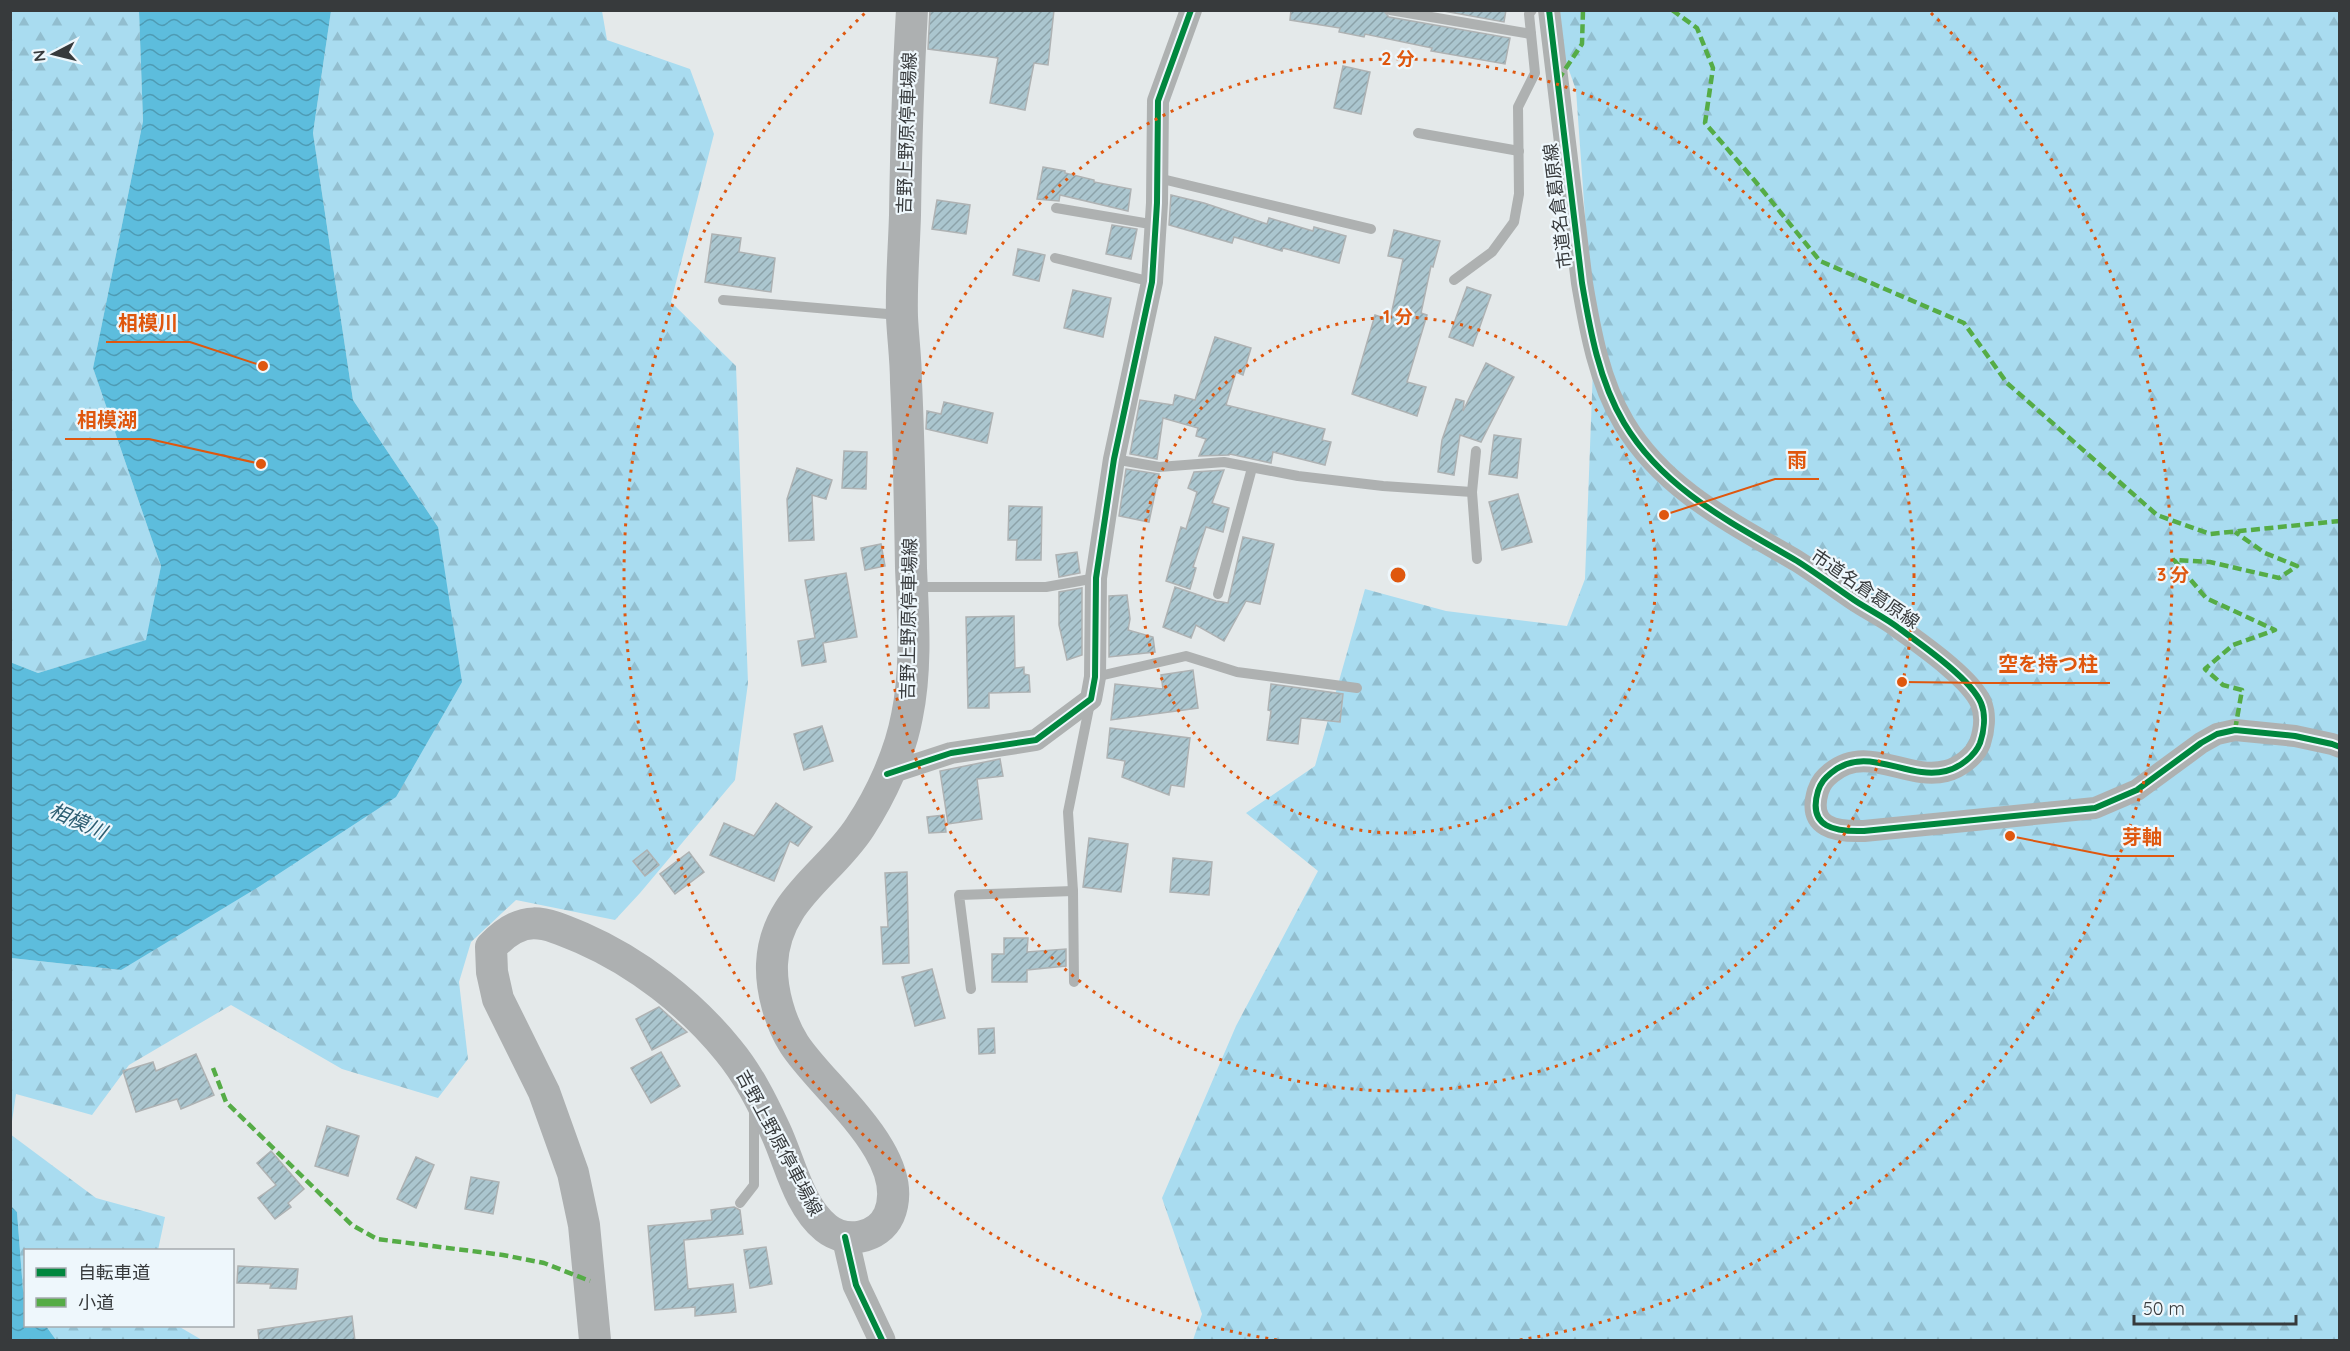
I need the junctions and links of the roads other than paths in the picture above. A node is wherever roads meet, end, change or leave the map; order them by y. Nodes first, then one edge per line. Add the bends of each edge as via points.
1 (912, 10) edge
2 (1191, 10) edge
3 (1390, 10) edge
4 (1532, 10) edge
5 (1549, 10) edge
6 (1531, 34) junction
7 (1418, 133) dead end
8 (1519, 151) junction
9 (1158, 178) junction
10 (1056, 208) dead end
11 (1156, 225) junction
12 (1371, 229) dead end
13 (1055, 258) dead end
14 (1454, 280) dead end
15 (1152, 282) junction
16 (723, 300) dead end
17 (902, 315) junction
18 (1476, 451) dead end
19 (1114, 459) junction
20 (1252, 468) junction
21 (1472, 492) junction
22 (1478, 559) dead end
23 (1096, 578) junction
24 (912, 586) junction
25 (1218, 594) dead end
26 (1093, 688) junction
27 (1357, 688) dead end
28 (2340, 747) edge
29 (887, 774) junction
30 (1073, 891) junction
31 (1074, 982) dead end
32 (971, 989) dead end
33 (754, 1088) junction
34 (740, 1203) dead end
35 (845, 1237) junction
36 (595, 1341) edge
37 (882, 1341) edge

1 - 17 main road, 吉野上野原停車場線
2 - 9 street via 1158,101
3 - 6 lane
4 - 6 lane via 1528,14
5 - 28 street, 市道名倉葛原線 via 1590,327 1601,370 1623,421 1652,462 1710,511 1899,628 1953,671 1982,704 1983,734 1978,748 1957,768 1931,773 1869,760 1839,766 1820,785 1816,799 1820,820 1841,832 1864,831 2095,808 2137,790 2217,734 2235,730 2295,736
6 - 8 lane via 1535,73 1518,107
7 - 8 lane
8 - 14 lane via 1519,194 1514,222 1492,252
9 - 11 street
9 - 12 lane
10 - 11 lane
11 - 15 street
13 - 15 lane
15 - 19 street
16 - 17 lane
17 - 24 main road, 吉野上野原停車場線
18 - 21 lane
19 - 20 lane via 1159,467 1224,462
19 - 23 street
20 - 21 lane via 1383,486
20 - 25 lane
21 - 22 lane
23 - 24 lane via 1046,586
23 - 26 street
24 - 29 main road, 吉野上野原停車場線 via 912,684 907,718
26 - 27 lane via 1186,656 1237,672
26 - 29 street via 1036,740 951,753
26 - 30 lane via 1068,812
29 - 35 main road, 吉野上野原停車場線 via 859,829 799,895 786,915 772,963 774,990 792,1042 873,1140 889,1168 893,1193 889,1215 879,1229 863,1237
30 - 31 lane
30 - 32 lane via 959,895
33 - 34 lane via 754,1185
33 - 35 main road, 吉野上野原停車場線 via 812,1212 827,1229
33 - 36 main road, 吉野上野原停車場線 via 729,1051 671,994 594,943 533,922 507,930 491,947 498,999 544,1092 573,1173 584,1225
35 - 37 street via 856,1285

